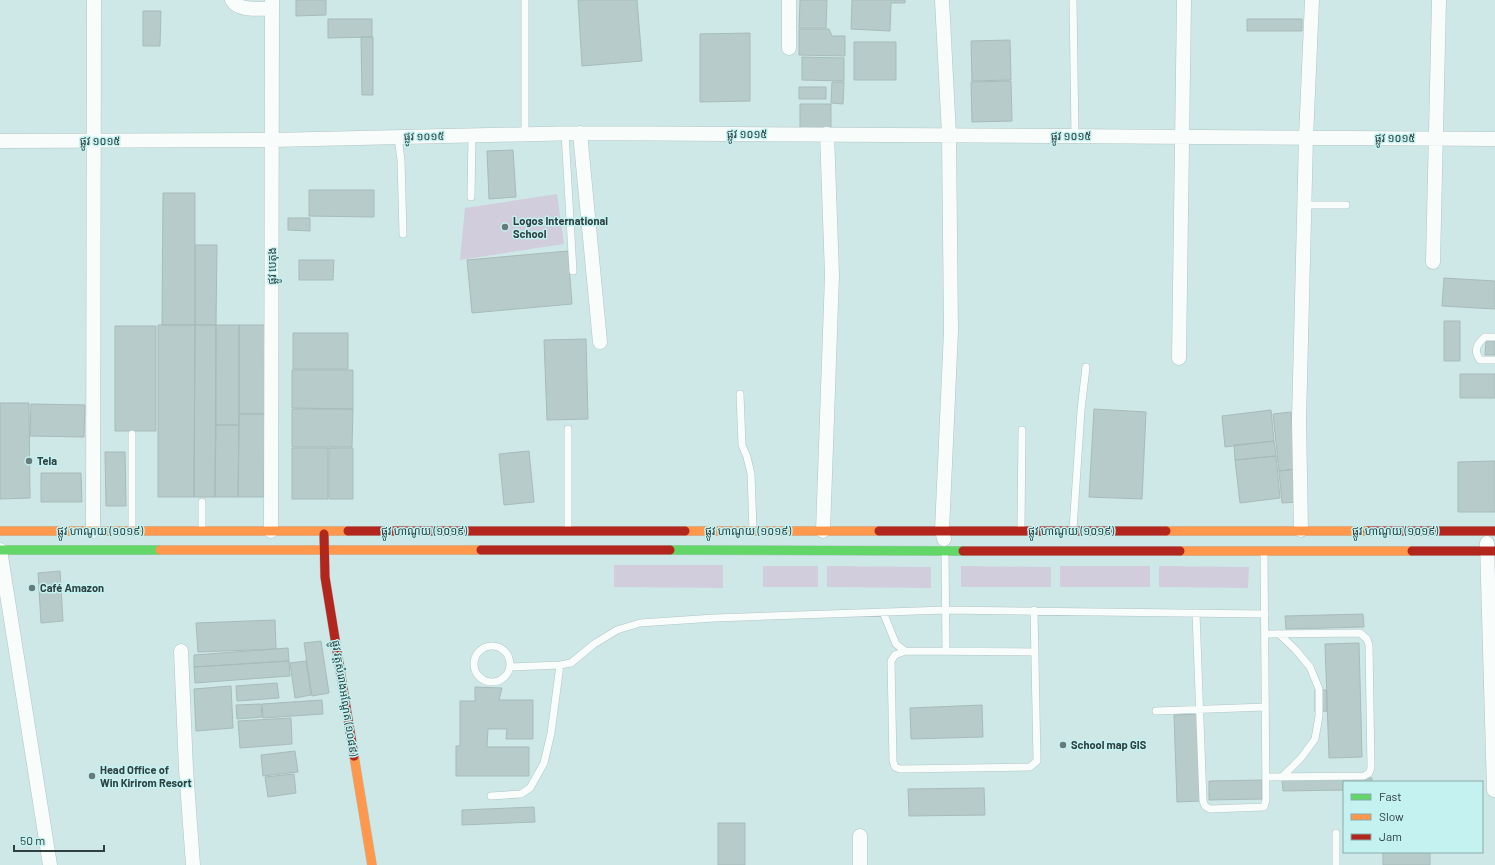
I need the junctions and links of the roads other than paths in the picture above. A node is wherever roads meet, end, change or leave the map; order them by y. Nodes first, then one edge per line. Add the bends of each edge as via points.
1 (94, 0) edge
2 (232, 0) edge
3 (525, 0) edge
4 (789, 0) edge
5 (942, 0) edge
6 (1073, 0) edge
7 (1184, 0) edge
8 (1312, 0) edge
9 (1439, 0) edge
10 (272, 4) edge
11 (789, 48) dead end
12 (565, 133) junction
13 (580, 133) junction
14 (525, 134) junction
15 (827, 134) junction
16 (472, 135) junction
17 (949, 135) junction
18 (1075, 136) junction
19 (398, 137) junction
20 (1182, 137) junction
21 (1306, 138) junction
22 (1435, 138) junction
23 (1495, 139) edge
24 (272, 140) junction
25 (0, 141) edge
26 (94, 141) junction
27 (471, 197) dead end
28 (1304, 205) junction
29 (1346, 206) dead end
30 (403, 234) dead end
31 (1433, 262) dead end
32 (573, 271) dead end
33 (1495, 337) edge
34 (600, 342) dead end
35 (1180, 358) dead end
36 (1495, 360) edge
37 (1086, 368) dead end
38 (740, 394) dead end
39 (568, 429) dead end
40 (1022, 430) dead end
41 (132, 434) dead end
42 (202, 502) dead end
43 (942, 530) junction
44 (1302, 530) junction
45 (0, 531) edge
46 (92, 531) junction
47 (132, 531) junction
48 (202, 531) junction
49 (271, 531) junction
50 (324, 531) junction
51 (568, 531) junction
52 (753, 531) junction
53 (823, 531) junction
54 (1021, 531) junction
55 (1073, 531) junction
56 (1491, 531) edge
57 (0, 550) edge
58 (324, 550) junction
59 (945, 550) junction
60 (1264, 551) junction
61 (1491, 551) edge
62 (946, 610) junction
63 (1034, 610) junction
64 (883, 612) junction
65 (1196, 613) junction
66 (1265, 614) junction
67 (1265, 634) junction
68 (1279, 634) junction
69 (181, 651) dead end
70 (905, 651) junction
71 (946, 651) junction
72 (1035, 652) junction
73 (560, 666) junction
74 (511, 667) junction
75 (1265, 707) junction
76 (1201, 710) junction
77 (1156, 711) dead end
78 (1266, 777) junction
79 (1282, 777) junction
80 (1494, 790) dead end
81 (491, 796) dead end
82 (1336, 833) dead end
83 (860, 836) dead end
84 (50, 865) edge
85 (193, 865) edge
86 (372, 865) edge
87 (860, 865) edge
88 (1336, 865) edge

1 - 26 street
2 - 10 street via 242,8
3 - 14 lane
4 - 11 street
5 - 17 street
6 - 18 lane
7 - 20 street
8 - 21 street
9 - 22 street
10 - 24 street, ផ្លូវ បេតុង
12 - 13 street, ផ្លូវ ១០១៥
12 - 14 street, ផ្លូវ ១០១៥
12 - 32 lane
13 - 15 street, ផ្លូវ ១០១៥
13 - 34 street
14 - 16 street, ផ្លូវ ១០១៥
15 - 17 street, ផ្លូវ ១០១៥
15 - 53 street via 832,275
16 - 19 street, ផ្លូវ ១០១៥
16 - 27 lane
17 - 18 street, ផ្លូវ ១០១៥
17 - 43 street via 952,331
18 - 20 street, ផ្លូវ ១០១៥
19 - 24 street, ផ្លូវ ១០១៥
19 - 30 lane via 402,160
20 - 21 street, ផ្លូវ ១០១៥
20 - 35 street
21 - 22 street, ផ្លូវ ១០១៥
21 - 28 street
22 - 23 street, ផ្លូវ ១០១៥
22 - 31 street
24 - 26 street, ផ្លូវ ១០១៥
24 - 49 street, ផ្លូវ បេតុង
25 - 26 street, ផ្លូវ ១០១៥
26 - 46 street
28 - 29 lane
28 - 44 street via 1299,420
33 - 36 lane via 1484,337 1477,345 1476,355 1480,360
37 - 55 lane
38 - 52 lane via 742,445 751,474
39 - 51 lane
40 - 54 lane
41 - 47 lane
42 - 48 lane
43 - 53 main road, ផ្លូវ ហាណូយ (១០១៩)
43 - 54 main road, ផ្លូវ ហាណូយ (១០១៩)
43 - 59 street
44 - 55 main road, ផ្លូវ ហាណូយ (១០១៩)
44 - 56 main road, ផ្លូវ ហាណូយ (១០១៩)
45 - 46 main road, ផ្លូវ ហាណូយ (១០១៩)
46 - 47 main road, ផ្លូវ ហាណូយ (១០១៩)
47 - 48 main road, ផ្លូវ ហាណូយ (១០១៩)
48 - 49 main road, ផ្លូវ ហាណូយ (១០១៩)
49 - 50 main road, ផ្លូវ ហាណូយ (១០១៩)
50 - 51 main road, ផ្លូវ ហាណូយ (១០១៩)
50 - 58 main road, ផ្លូវ វត្តសំរោងអណ្ដែត (១០៨៩)
51 - 52 main road, ផ្លូវ ហាណូយ (១០១៩)
52 - 53 main road, ផ្លូវ ហាណូយ (១០១៩)
54 - 55 main road, ផ្លូវ ហាណូយ (១០១៩)
56 - 61 street
57 - 58 main road, ផ្លូវ ហាណូយ (១០១៩)
57 - 84 street
58 - 59 main road, ផ្លូវ ហាណូយ (១០១៩)
58 - 86 main road, ផ្លូវ វត្តសំរោងអណ្ដែត (១០៨៩) via 325,577
59 - 60 main road, ផ្លូវ ហាណូយ (១០១៩)
59 - 62 lane
60 - 61 main road, ផ្លូវ ហាណូយ (១០១៩)
60 - 66 lane
61 - 80 street
62 - 63 lane
62 - 64 lane
62 - 71 lane
63 - 65 lane
63 - 72 lane
64 - 70 lane via 896,644
64 - 73 lane via 714,618 640,624 617,630 594,644 571,663
65 - 66 lane
65 - 76 lane
66 - 67 lane
67 - 68 lane
67 - 75 lane
68 - 79 lane via 1310,667 1319,689 1319,716 1315,739
68 - 79 lane via 1360,633 1368,639 1369,652 1369,773 1364,776
69 - 85 street
70 - 71 lane
70 - 72 lane via 895,655 890,661 893,761 895,767 900,769 1034,765 1037,761
71 - 72 lane
73 - 74 lane
73 - 81 lane via 544,763 530,788 521,794
74 - 74 lane via 500,681 489,682 478,677 474,660 486,646 498,646 508,654
75 - 76 lane
75 - 78 lane
76 - 77 lane
76 - 78 lane via 1205,806 1210,809 1264,807
78 - 79 lane
82 - 88 lane
83 - 87 street

